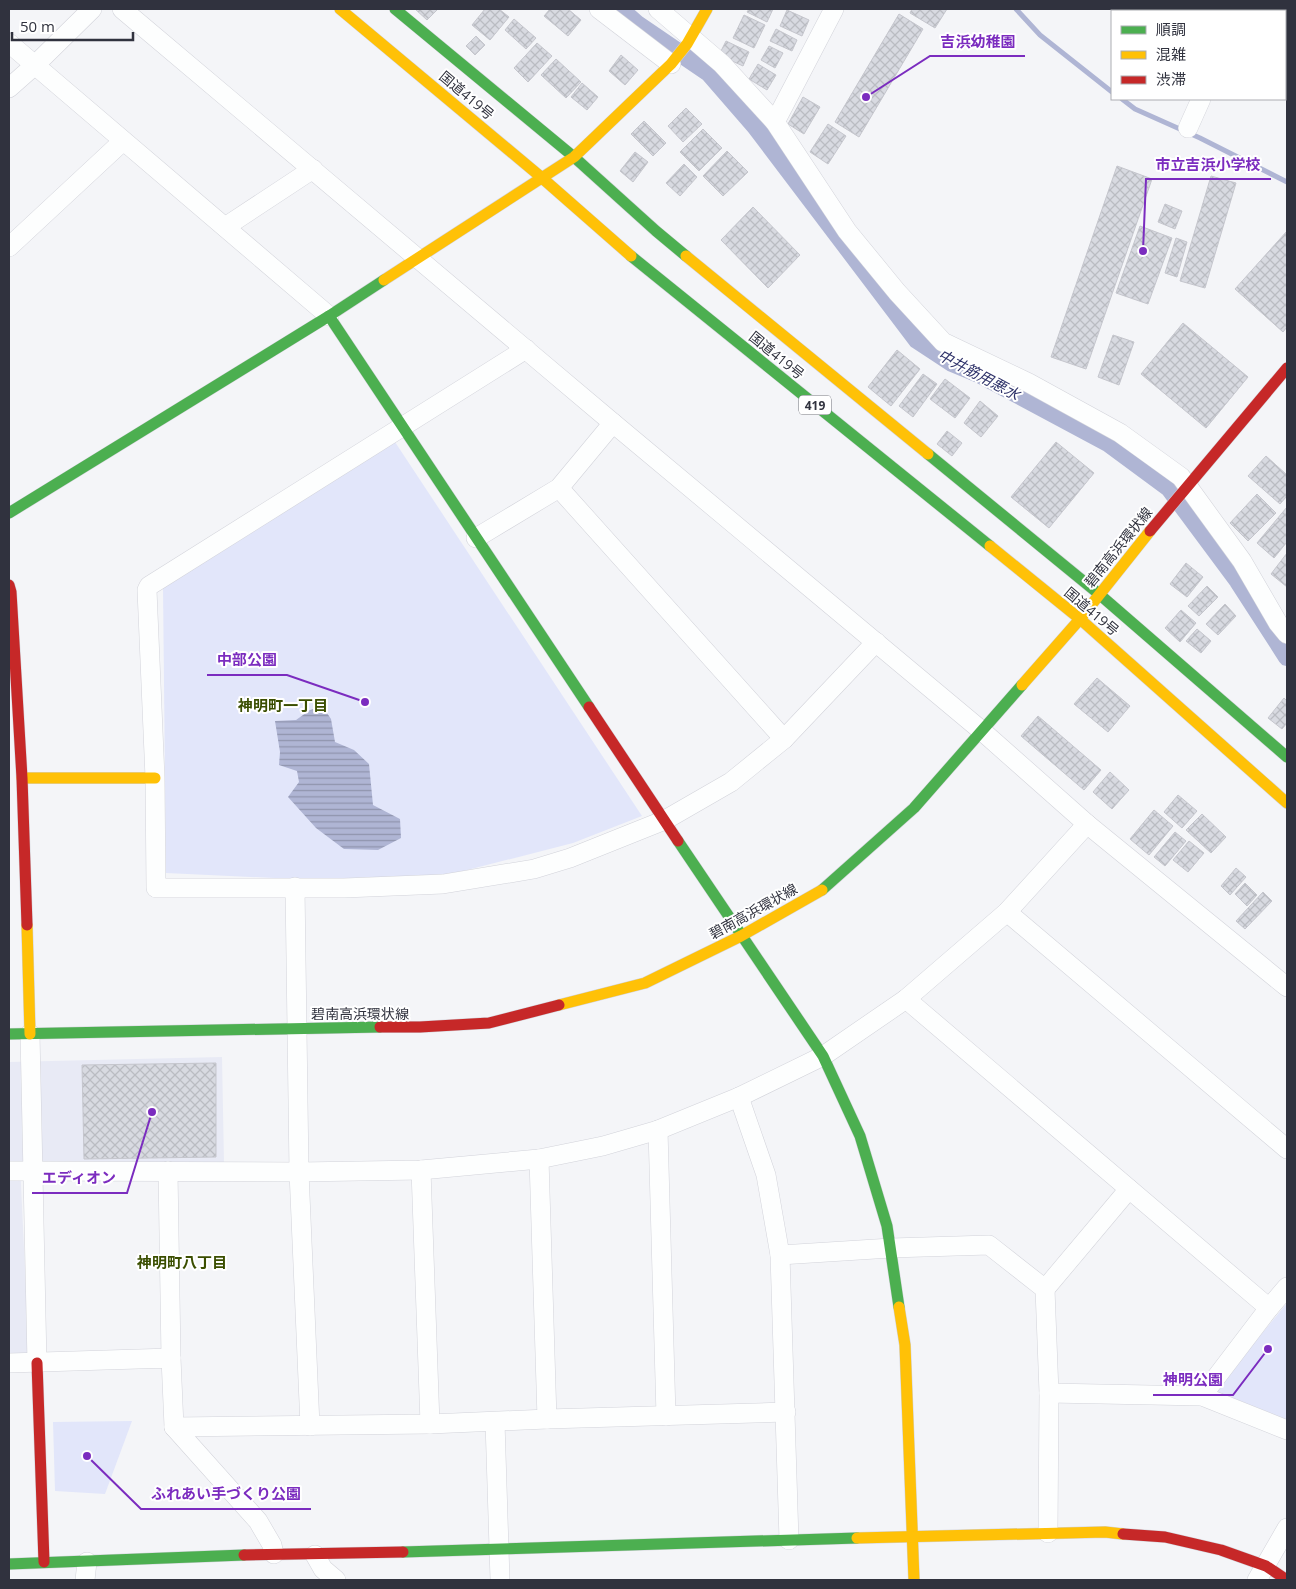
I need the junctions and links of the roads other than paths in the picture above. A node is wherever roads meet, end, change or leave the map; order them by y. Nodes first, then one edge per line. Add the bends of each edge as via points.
1 (92, 9) edge
2 (122, 9) edge
3 (340, 9) edge
4 (395, 9) edge
5 (599, 9) edge
6 (658, 9) edge
7 (707, 9) edge
8 (834, 9) edge
9 (1239, 9) edge
10 (1243, 10) edge
11 (689, 41) junction
12 (9, 43) edge
13 (672, 61) junction
14 (35, 65) junction
15 (9, 88) edge
16 (1202, 100) edge
17 (775, 122) junction
18 (1188, 128) dead end
19 (123, 141) junction
20 (574, 157) junction
21 (313, 169) junction
22 (541, 177) junction
23 (225, 227) junction
24 (9, 247) edge
25 (420, 258) junction
26 (328, 316) junction
27 (526, 349) junction
28 (1287, 368) edge
29 (613, 423) junction
30 (403, 426) junction
31 (560, 488) junction
32 (1188, 488) junction
33 (9, 513) edge
34 (476, 538) junction
35 (9, 585) edge
36 (1099, 594) junction
37 (1080, 619) junction
38 (1284, 623) edge
39 (876, 642) junction
40 (982, 731) junction
41 (784, 739) junction
42 (1287, 757) edge
43 (22, 778) junction
44 (155, 778) junction
45 (1287, 803) edge
46 (665, 820) junction
47 (1087, 824) junction
48 (295, 887) junction
49 (17, 890) edge
50 (1006, 912) junction
51 (741, 936) junction
52 (1287, 987) edge
53 (906, 999) junction
54 (298, 1028) junction
55 (9, 1034) edge
56 (30, 1034) junction
57 (823, 1056) junction
58 (739, 1097) junction
59 (658, 1130) junction
60 (1287, 1149) edge
61 (539, 1159) junction
62 (32, 1170) junction
63 (421, 1170) junction
64 (9, 1171) edge
65 (168, 1171) junction
66 (299, 1172) junction
67 (1129, 1189) junction
68 (891, 1248) junction
69 (780, 1255) junction
70 (1287, 1287) edge
71 (1045, 1289) junction
72 (1269, 1308) junction
73 (171, 1358) junction
74 (37, 1363) junction
75 (9, 1364) edge
76 (1049, 1392) junction
77 (1202, 1396) junction
78 (786, 1412) junction
79 (666, 1416) junction
80 (547, 1419) junction
81 (495, 1422) junction
82 (430, 1424) junction
83 (310, 1426) junction
84 (174, 1427) junction
85 (1287, 1430) edge
86 (1287, 1528) edge
87 (1048, 1533) junction
88 (913, 1536) junction
89 (789, 1540) junction
90 (499, 1549) junction
91 (274, 1554) junction
92 (314, 1555) junction
93 (44, 1562) junction
94 (9, 1564) edge
95 (86, 1571) edge
96 (1261, 1573) edge
97 (336, 1580) edge
98 (500, 1580) edge
99 (914, 1580) edge
100 (1287, 1580) edge

1 - 14 street
2 - 21 street
3 - 22 main road, 国道419号 / 419
4 - 20 main road, 国道419号 / 419
5 - 13 street
6 - 11 street
7 - 11 main road
8 - 17 street
9 - 10 street
11 - 13 main road
11 - 17 street via 722,64
12 - 14 street
13 - 20 main road
14 - 15 street
14 - 19 street
16 - 18 street
17 - 32 street via 847,232 943,342 1120,433 1181,477
19 - 23 street
19 - 24 street
20 - 22 main road
20 - 36 main road, 国道419号 / 419 via 656,231
21 - 23 street
21 - 25 street
22 - 25 main road
22 - 37 main road, 国道419号 / 419 via 633,258
23 - 26 street
25 - 26 main road
25 - 27 street
26 - 30 main road
26 - 33 main road
27 - 29 street
27 - 30 street
28 - 32 main road, 碧南高浜環状線
29 - 31 street
29 - 39 street
30 - 34 main road
30 - 44 street via 148,586
31 - 34 street
31 - 41 street
32 - 36 main road, 碧南高浜環状線
32 - 38 street
34 - 46 main road
35 - 43 main road
36 - 37 main road, 碧南高浜環状線
36 - 42 main road, 国道419号 / 419
37 - 40 main road, 碧南高浜環状線
37 - 45 main road, 国道419号 / 419
39 - 40 street
39 - 41 street
40 - 47 street
40 - 51 main road, 碧南高浜環状線 via 914,808 822,890
41 - 46 street via 731,782
43 - 44 main road
43 - 49 main road
44 - 48 street via 156,888
46 - 48 street via 570,858 534,869 466,882
46 - 51 main road
47 - 50 street
47 - 52 street
48 - 54 street
49 - 56 main road
50 - 53 street
50 - 60 street
51 - 54 main road, 碧南高浜環状線 via 645,983 489,1023 420,1028
51 - 57 main road
53 - 57 street
53 - 67 street
54 - 56 main road, 碧南高浜環状線
54 - 66 street
55 - 56 main road, 碧南高浜環状線
56 - 62 street
57 - 58 street
57 - 68 main road via 860,1136 880,1198
58 - 59 street
58 - 69 street via 766,1176
59 - 61 street via 603,1146
59 - 79 street
61 - 63 street
61 - 80 street
62 - 64 street
62 - 65 street
62 - 74 street
63 - 66 street
63 - 82 street
65 - 66 street
65 - 73 street
66 - 83 street
67 - 71 street
67 - 72 street
68 - 69 street
68 - 71 street via 989,1245
68 - 88 main road via 905,1345
69 - 78 street
70 - 72 street
71 - 76 street
72 - 77 street
73 - 74 street
73 - 84 street
74 - 75 street
74 - 93 main road
76 - 77 street
76 - 87 street
77 - 85 street
78 - 79 street
78 - 89 street
79 - 80 street
80 - 81 street
81 - 82 street
81 - 90 street
82 - 83 street
83 - 84 street
84 - 91 street via 258,1521
86 - 96 street
87 - 88 main road
87 - 96 main road via 1105,1532 1165,1537 1221,1550
88 - 89 main road
88 - 99 main road
89 - 90 main road
90 - 92 main road
90 - 98 street
91 - 92 main road
91 - 95 main road
92 - 97 street
93 - 94 main road
93 - 95 main road
96 - 100 main road

